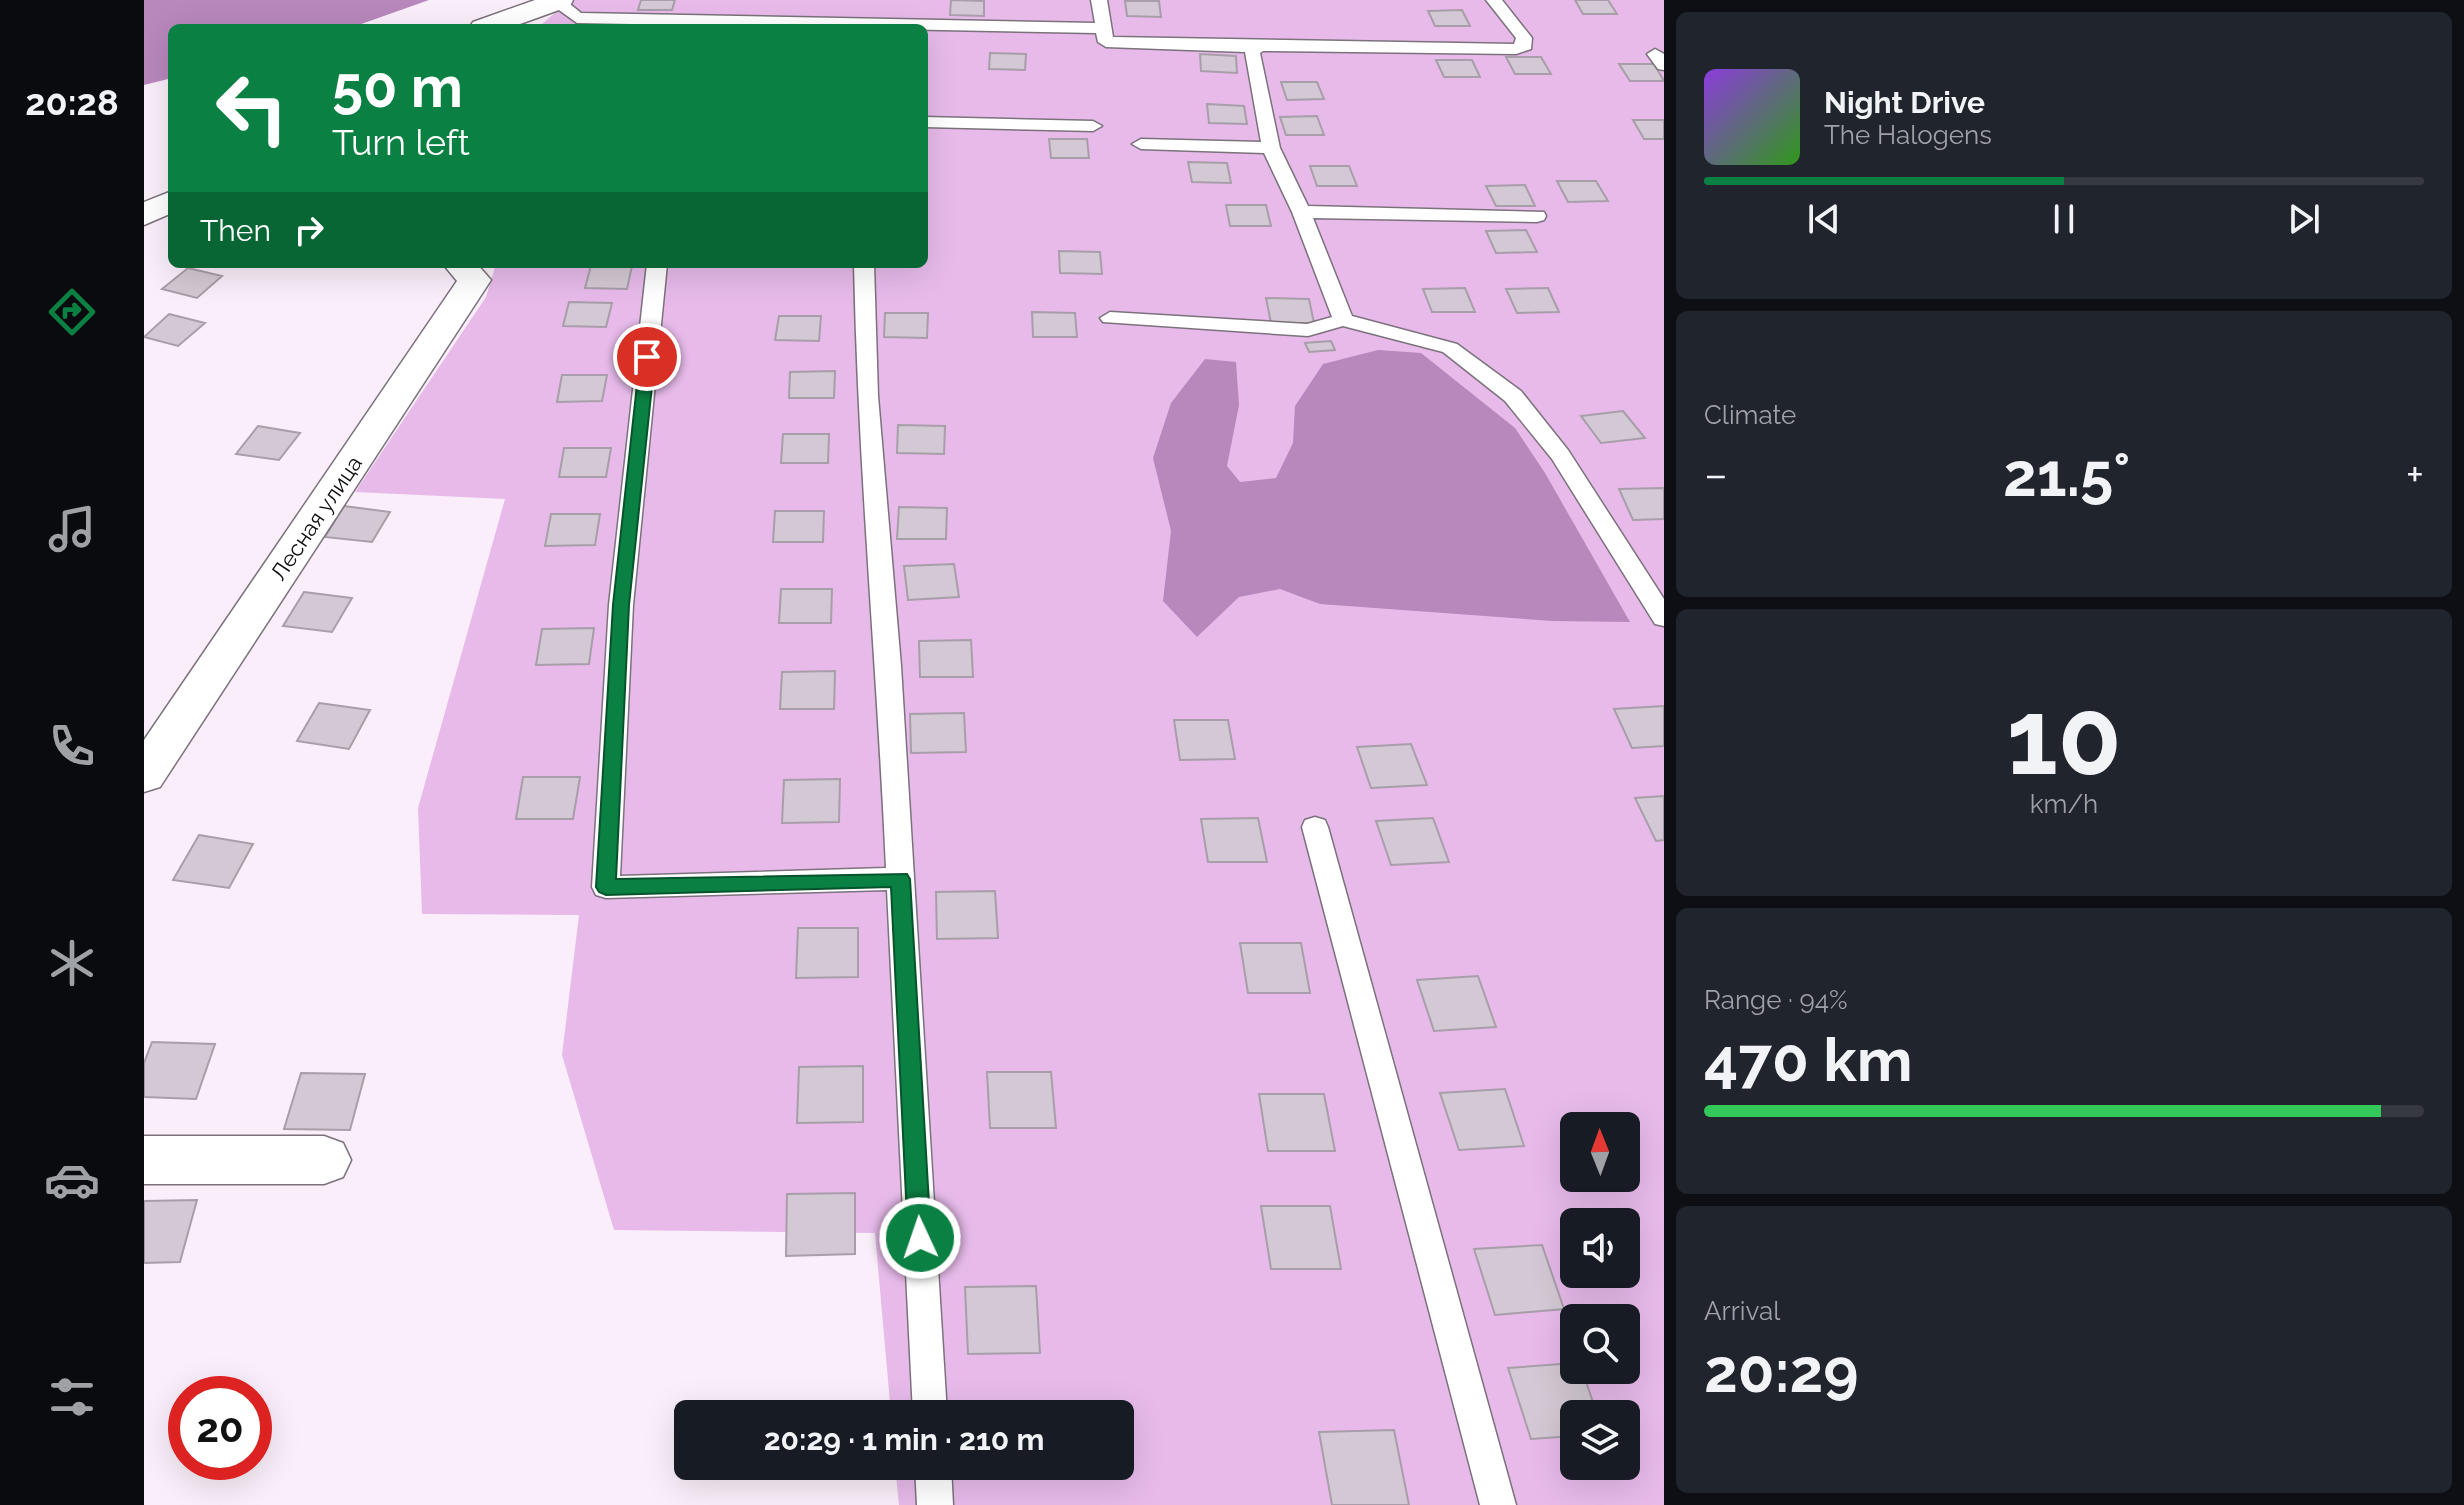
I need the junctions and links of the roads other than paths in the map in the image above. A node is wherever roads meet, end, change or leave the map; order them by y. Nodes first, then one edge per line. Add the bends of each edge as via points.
1 (1099, 0) edge
2 (1494, 0) edge
3 (559, 1) edge
4 (494, 24) edge
5 (893, 24) edge
6 (928, 25) edge
7 (1104, 28) junction
8 (1257, 47) junction
9 (928, 122) edge
10 (1093, 126) dead end
11 (1141, 144) dead end
12 (1271, 148) junction
13 (168, 202) edge
14 (1301, 212) junction
15 (144, 215) edge
16 (1537, 216) dead end
17 (463, 268) edge
18 (657, 268) edge
19 (864, 268) edge
20 (1110, 318) dead end
21 (1343, 320) junction
22 (1664, 618) edge
23 (144, 775) edge
24 (1315, 827) dead end
25 (900, 879) junction
26 (144, 1160) edge
27 (324, 1160) dead end
28 (929, 1400) edge
29 (934, 1480) edge
30 (935, 1505) edge
31 (1498, 1505) edge

1 - 7 lane
2 - 8 lane via 1525,45
3 - 4 street
3 - 5 lane via 577,18
6 - 7 lane
7 - 8 lane via 1106,42
8 - 12 lane via 1252,53
9 - 10 lane
11 - 12 lane
12 - 14 lane
13 - 15 street
14 - 16 lane
14 - 21 lane
17 - 23 street, Лесная улица via 474,280
18 - 25 lane via 621,605 606,887
19 - 25 lane via 867,396
20 - 21 lane via 1308,330
21 - 22 lane via 1450,348 1513,396 1560,455
24 - 31 lane
25 - 28 lane
26 - 27 street
29 - 30 lane

